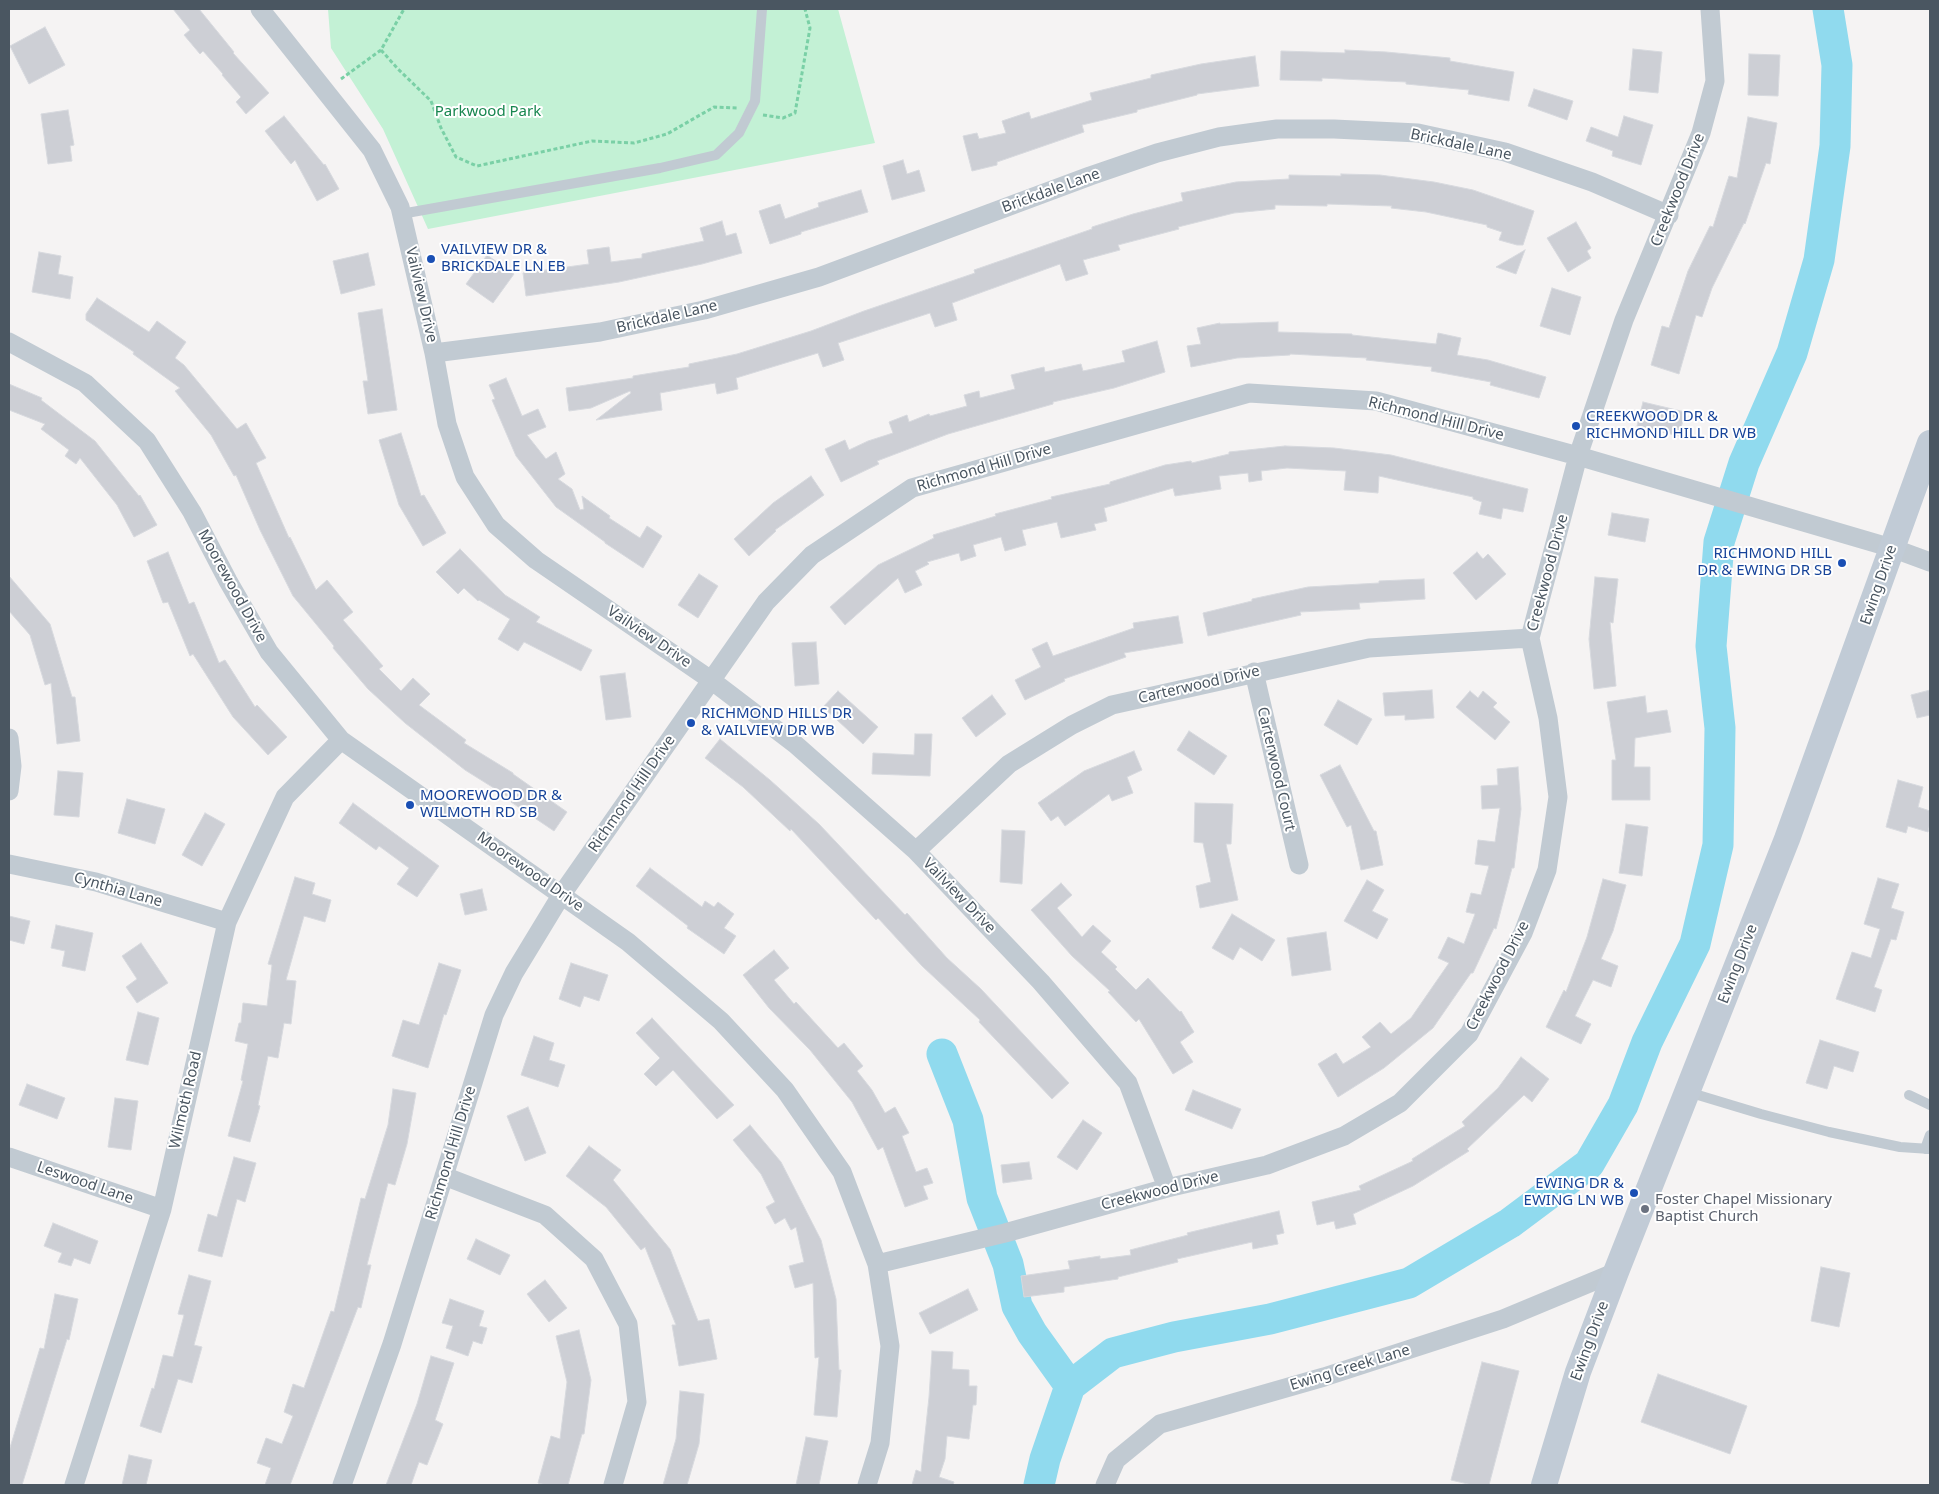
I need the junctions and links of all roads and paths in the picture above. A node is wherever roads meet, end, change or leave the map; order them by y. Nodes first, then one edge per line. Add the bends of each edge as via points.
1 (260, 9) edge
2 (404, 9) edge
3 (762, 9) edge
4 (805, 9) edge
5 (1710, 9) edge
6 (382, 50) junction
7 (341, 79) dead end
8 (739, 108) dead end
9 (763, 116) dead end
10 (401, 214) junction
11 (1669, 215) junction
12 (9, 342) edge
13 (434, 353) junction
14 (1930, 443) edge
15 (1578, 456) junction
16 (1892, 548) junction
17 (1930, 562) edge
18 (1530, 638) junction
19 (1254, 672) junction
20 (711, 680) junction
21 (9, 738) edge
22 (341, 740) junction
23 (9, 790) edge
24 (916, 851) junction
25 (9, 864) edge
26 (1299, 865) dead end
27 (562, 894) junction
28 (226, 922) junction
29 (1688, 1092) junction
30 (1909, 1095) dead end
31 (1930, 1105) edge
32 (1930, 1135) edge
33 (1927, 1149) edge
34 (9, 1157) edge
35 (444, 1176) junction
36 (1167, 1188) junction
37 (162, 1209) junction
38 (877, 1264) junction
39 (1616, 1272) junction
40 (74, 1485) edge
41 (342, 1485) edge
42 (613, 1485) edge
43 (867, 1485) edge
44 (1104, 1485) edge
45 (1544, 1485) edge

1 - 10 street, Vailview Drive via 372,150
2 - 6 path
3 - 10 lane via 755,101 739,133 716,155
4 - 9 path via 810,28 795,112 783,118
5 - 11 street, Creekwood Drive via 1715,81 1701,133
6 - 7 path
6 - 8 path via 398,70 431,100 456,157 476,166 592,142 634,143 667,134 714,107
10 - 13 street, Vailview Drive
11 - 13 street, Brickdale Lane via 1592,182 1505,152 1418,134 1277,129 1219,137 1157,153 819,277 704,310 600,332
11 - 15 street, Creekwood Drive via 1624,320
12 - 22 street, Moorewood Drive via 85,382 147,441 192,512 269,652
13 - 20 street, Vailview Drive via 447,424 465,477 496,525 536,560
14 - 16 main road, Ewing Drive
15 - 16 street, Richmond Hill Drive
15 - 18 street, Creekwood Drive
15 - 20 street, Richmond Hill Drive via 1376,401 1249,393 912,488 812,555 766,602
16 - 17 street, Richmond Hill Drive
16 - 29 main road, Ewing Drive via 1787,840
18 - 19 street, Carterwood Drive via 1369,648
18 - 36 street, Creekwood Drive via 1548,718 1558,797 1547,870 1523,933 1470,1034 1400,1103 1344,1136 1267,1165
19 - 24 street, Carterwood Drive via 1112,705 1072,724 1009,764
19 - 26 street, Carterwood Court
20 - 24 street, Vailview Drive via 795,744
20 - 27 street, Richmond Hill Drive
21 - 23 street via 12,766
22 - 27 street, Moorewood Drive
22 - 28 street, Wilmoth Road via 285,797
24 - 36 street, Vailview Drive via 1041,982 1128,1083
25 - 28 street, Cynthia Lane via 96,882
27 - 35 street, Richmond Hill Drive via 514,973 494,1014
27 - 38 street, Moorewood Drive via 628,942 722,1021 785,1090 842,1172
28 - 37 street, Wilmoth Road
29 - 33 lane via 1829,1132 1900,1147
29 - 39 main road, Ewing Drive
30 - 31 lane
32 - 33 lane
34 - 37 street, Leswood Lane
35 - 41 street, Richmond Hill Drive via 392,1344
35 - 42 street via 545,1215 594,1260 628,1324 637,1402
36 - 38 street, Creekwood Drive
37 - 40 street, Wilmoth Road
38 - 43 street, Moorewood Drive via 890,1346 880,1443
39 - 44 street, Ewing Creek Lane via 1503,1319 1324,1377 1160,1424 1116,1460
39 - 45 main road, Ewing Drive via 1578,1372

